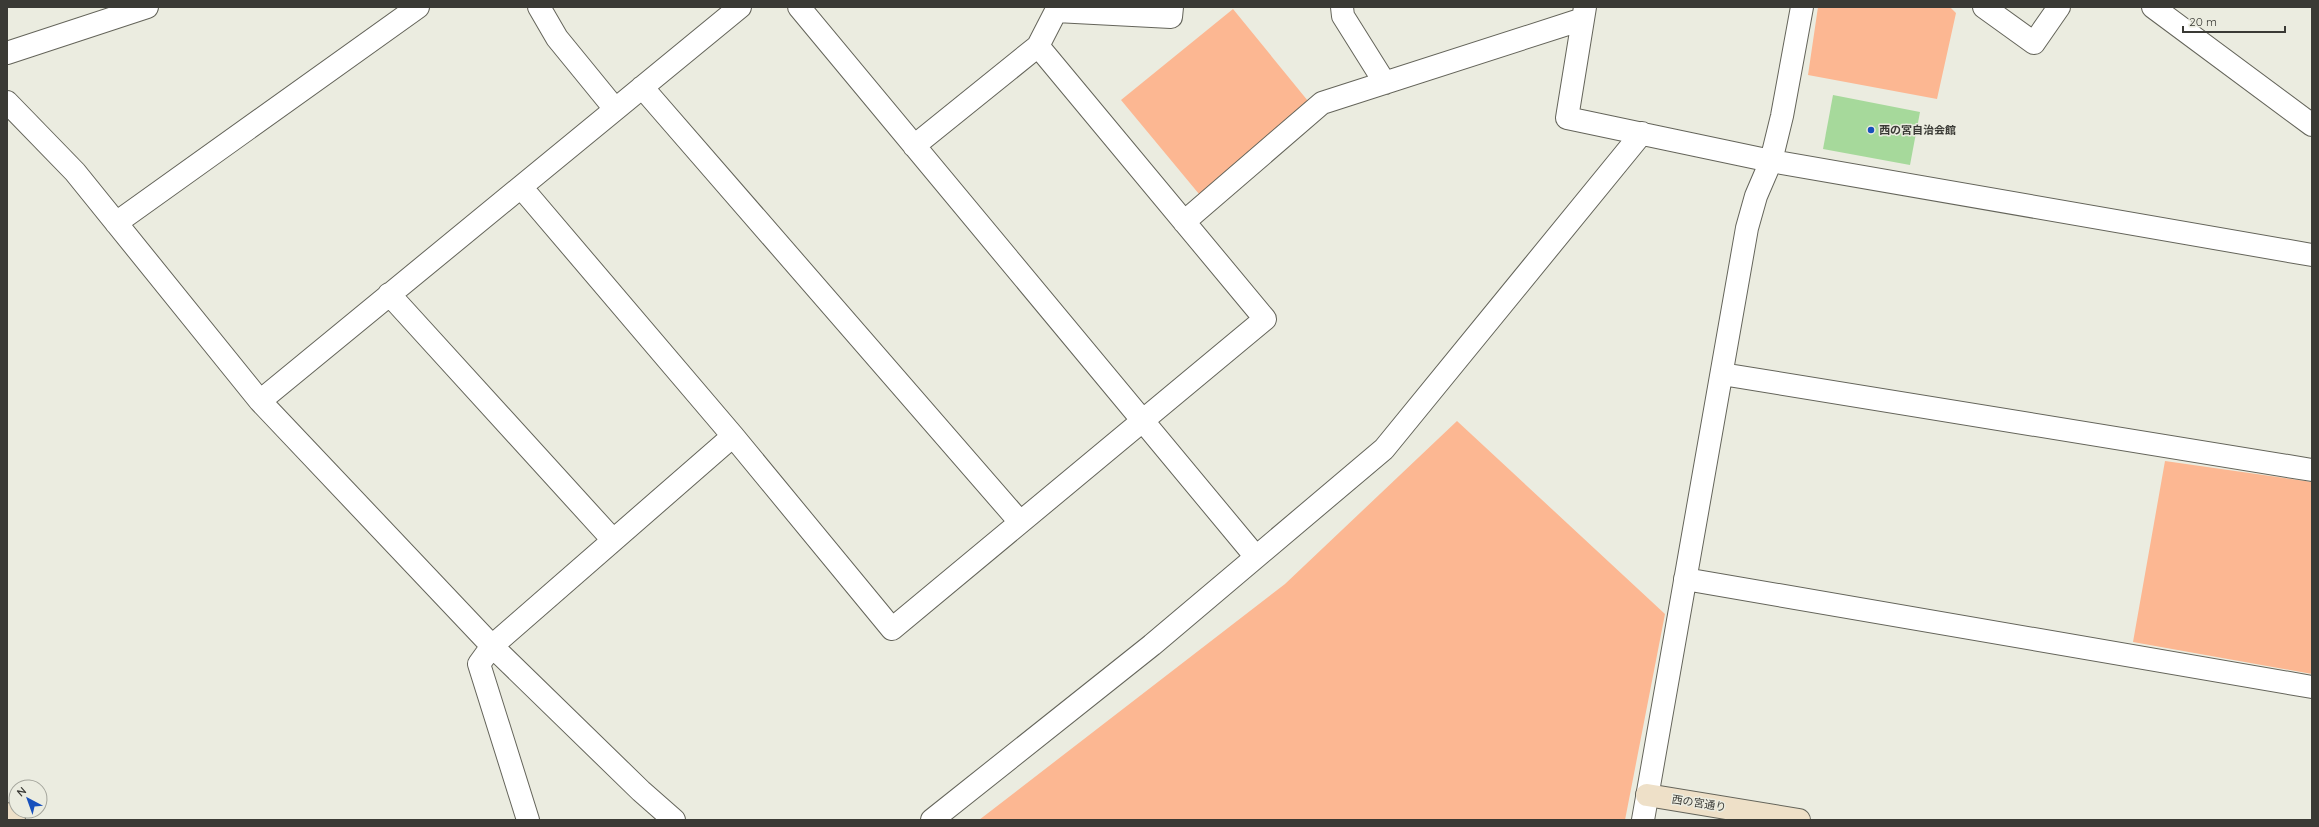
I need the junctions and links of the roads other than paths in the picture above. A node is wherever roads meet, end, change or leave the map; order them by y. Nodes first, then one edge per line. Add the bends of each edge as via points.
1 (147, 7) edge
2 (418, 7) edge
3 (539, 7) edge
4 (740, 7) edge
5 (799, 7) edge
6 (1172, 7) edge
7 (1342, 7) edge
8 (1802, 7) edge
9 (1984, 7) edge
10 (2059, 7) edge
11 (2154, 7) edge
12 (1584, 13) edge
13 (1038, 46) junction
14 (7, 53) edge
15 (1385, 83) junction
16 (642, 87) junction
17 (7, 102) edge
18 (615, 109) junction
19 (2312, 125) edge
20 (1642, 133) junction
21 (914, 146) junction
22 (1771, 161) junction
23 (521, 186) junction
24 (1184, 222) junction
25 (116, 223) junction
26 (2312, 255) edge
27 (389, 294) junction
28 (1722, 374) junction
29 (260, 401) junction
30 (1141, 420) junction
31 (733, 436) junction
32 (2312, 470) edge
33 (1020, 522) junction
34 (613, 540) junction
35 (1256, 557) junction
36 (1686, 579) junction
37 (492, 646) junction
38 (2312, 687) edge
39 (1647, 795) junction
40 (7, 814) edge
41 (14, 820) edge
42 (528, 820) edge
43 (674, 820) edge
44 (932, 820) edge
45 (1643, 820) edge
46 (1799, 820) edge

1 - 14 street
2 - 25 street
3 - 18 street via 557,38
4 - 16 street
5 - 21 street
6 - 13 street via 1171,17 1056,11
7 - 15 street via 1343,16
8 - 22 street
9 - 10 street via 2034,43
11 - 19 street
12 - 15 street
12 - 20 street via 1567,118
13 - 21 street
13 - 24 street
15 - 24 street via 1322,103
16 - 18 street
16 - 33 street
17 - 25 street via 75,172
18 - 23 street
20 - 22 street
20 - 35 street via 1384,449
21 - 30 street
22 - 26 street
22 - 28 street via 1756,196 1747,228
23 - 27 street
23 - 31 street
24 - 30 street via 1265,319
25 - 29 street
27 - 29 street
27 - 34 street
28 - 32 street
28 - 36 street
29 - 37 street
30 - 33 street
30 - 35 street
31 - 33 street via 892,629
31 - 34 street
34 - 37 street
35 - 44 street via 1152,645
36 - 38 street
36 - 39 street
37 - 42 street via 479,664
37 - 43 street
39 - 45 street
39 - 46 street, 西の宮通り
40 - 41 street

